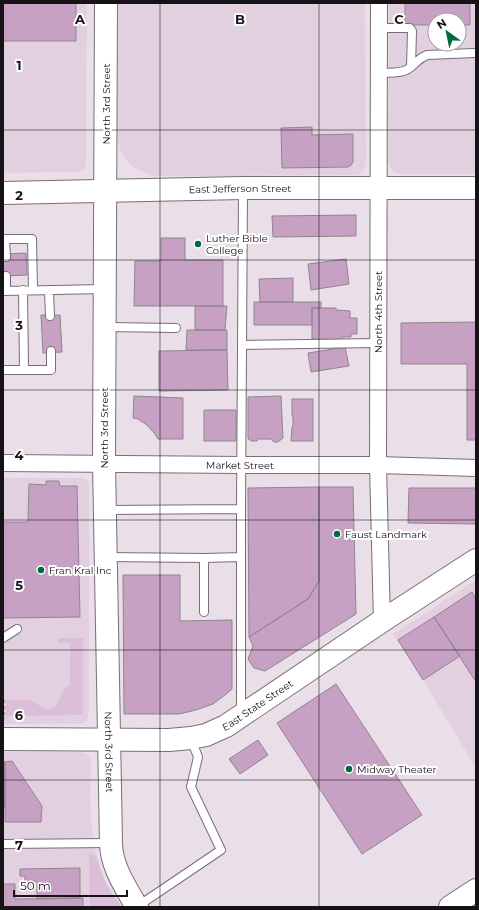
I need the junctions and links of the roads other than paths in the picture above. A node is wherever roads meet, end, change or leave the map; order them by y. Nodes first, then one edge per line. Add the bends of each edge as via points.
1 (106, 3) edge
2 (379, 3) edge
3 (379, 28) junction
4 (474, 53) dead end
5 (411, 67) junction
6 (379, 73) junction
7 (243, 188) junction
8 (378, 188) junction
9 (476, 188) edge
10 (106, 191) junction
11 (3, 193) edge
12 (4, 239) edge
13 (6, 257) dead end
14 (6, 276) dead end
15 (105, 289) junction
16 (23, 290) junction
17 (33, 290) junction
18 (49, 290) junction
19 (5, 291) edge
20 (50, 316) dead end
21 (105, 327) junction
22 (176, 328) dead end
23 (378, 343) junction
24 (242, 345) junction
25 (51, 351) dead end
26 (3, 370) edge
27 (24, 370) junction
28 (3, 462) edge
29 (104, 463) junction
30 (241, 465) junction
31 (378, 465) junction
32 (476, 468) edge
33 (241, 509) junction
34 (105, 510) junction
35 (106, 557) junction
36 (241, 557) junction
37 (204, 558) junction
38 (476, 560) edge
39 (204, 612) dead end
40 (382, 621) junction
41 (17, 629) dead end
42 (3, 638) edge
43 (242, 716) junction
44 (3, 729) edge
45 (191, 738) junction
46 (108, 739) junction
47 (3, 844) edge
48 (111, 848) junction
49 (476, 890) edge
50 (454, 906) edge
51 (137, 907) edge

1 - 10 main road, North 3rd Street
2 - 3 street, North 4th Street
3 - 5 lane via 410,28
3 - 6 street, North 4th Street
4 - 5 lane via 427,55
5 - 6 lane via 402,72
6 - 8 street, North 4th Street
7 - 8 main road, East Jefferson Street
7 - 10 main road, East Jefferson Street
7 - 24 lane
8 - 9 main road, East Jefferson Street
8 - 23 street, North 4th Street
10 - 11 main road, East Jefferson Street
10 - 15 main road, North 3rd Street
12 - 13 lane
12 - 17 lane via 32,239
14 - 19 lane
15 - 18 lane
15 - 21 main road, North 3rd Street
16 - 17 lane
16 - 19 lane
16 - 27 lane
17 - 18 lane
18 - 20 lane
21 - 22 lane
21 - 29 main road, North 3rd Street
23 - 24 lane
23 - 31 street, North 4th Street
24 - 30 lane
25 - 27 lane via 51,370
26 - 27 lane
28 - 29 street, Market Street
29 - 30 street, Market Street
29 - 34 main road, North 3rd Street
30 - 31 street, Market Street
30 - 33 lane
31 - 32 street, Market Street
31 - 40 street, North 4th Street
33 - 34 lane
33 - 36 lane
34 - 35 main road, North 3rd Street
35 - 37 lane
35 - 46 main road, North 3rd Street
36 - 37 lane
36 - 43 lane
37 - 39 lane
38 - 40 main road, East State Street
40 - 43 main road, East State Street
41 - 42 lane
43 - 45 main road, East State Street via 206,735
44 - 46 main road, East State Street
45 - 46 main road, East State Street
45 - 51 lane via 198,757 191,787 221,850
46 - 48 main road, North 3rd Street
47 - 48 lane
48 - 51 main road, North 3rd Street via 121,879
49 - 50 main road

